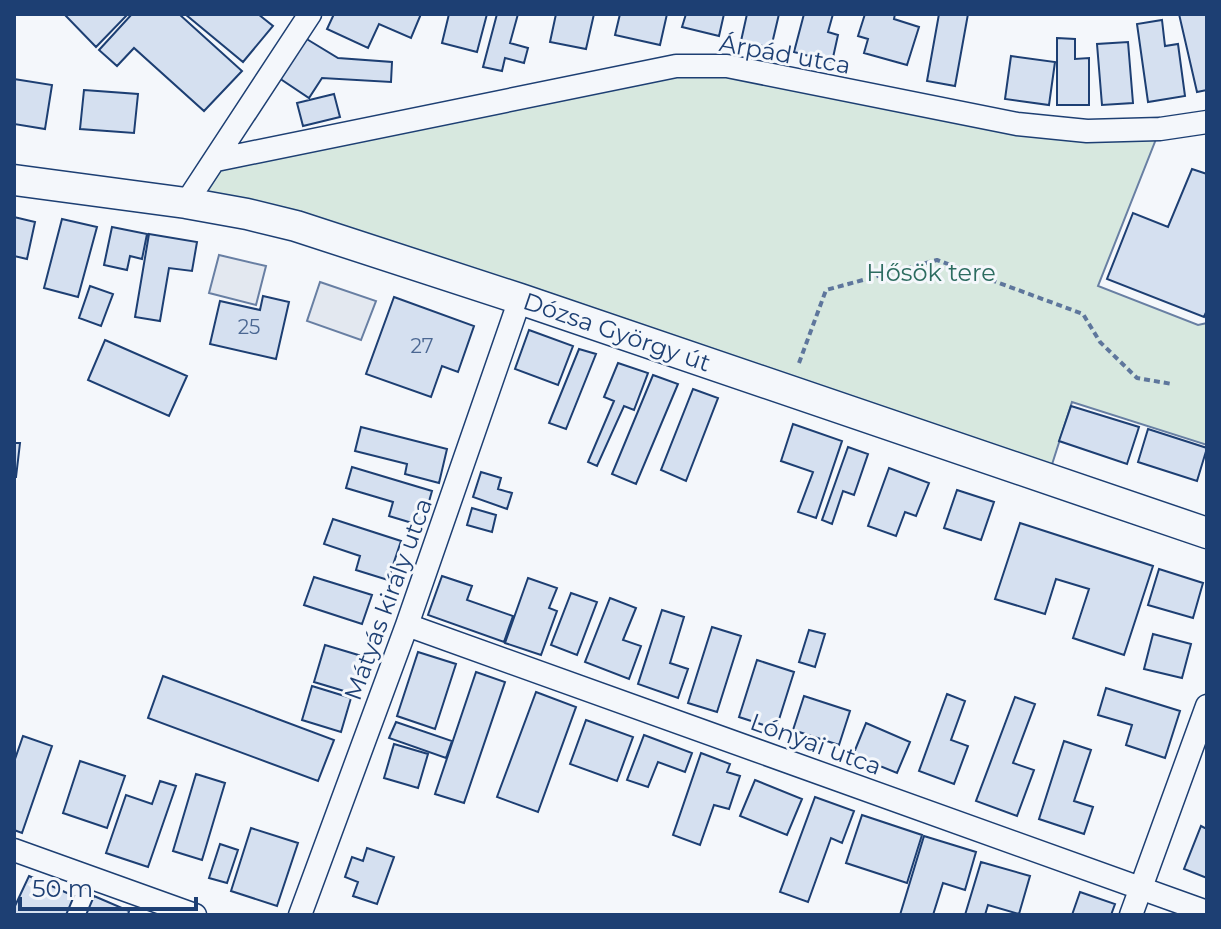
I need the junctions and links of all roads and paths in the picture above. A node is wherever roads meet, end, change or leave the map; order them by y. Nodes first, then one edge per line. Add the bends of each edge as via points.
1 (310, 14) edge
2 (1207, 122) edge
3 (216, 160) junction
4 (14, 180) edge
5 (186, 203) junction
6 (520, 299) junction
7 (799, 363) dead end
8 (1172, 384) dead end
9 (1207, 533) edge
10 (407, 625) junction
11 (1207, 706) edge
12 (17, 859) edge
13 (1141, 888) junction
14 (1207, 912) edge
15 (195, 915) edge
16 (300, 915) edge
17 (1131, 915) edge

1 - 3 street
2 - 3 street, Árpád utca via 1087,131 1017,124 727,66 676,66
3 - 5 street
4 - 5 main road, Dózsa György út
5 - 6 main road, Dózsa György út via 296,226
6 - 9 main road, Dózsa György út
6 - 10 street, Mátyás király utca
7 - 8 path via 826,290 937,260 1083,314 1100,342 1137,378
10 - 13 street, Lónyai utca
10 - 16 street, Mátyás király utca
11 - 13 street
12 - 15 street
13 - 14 street, Lónyai utca
13 - 17 street

